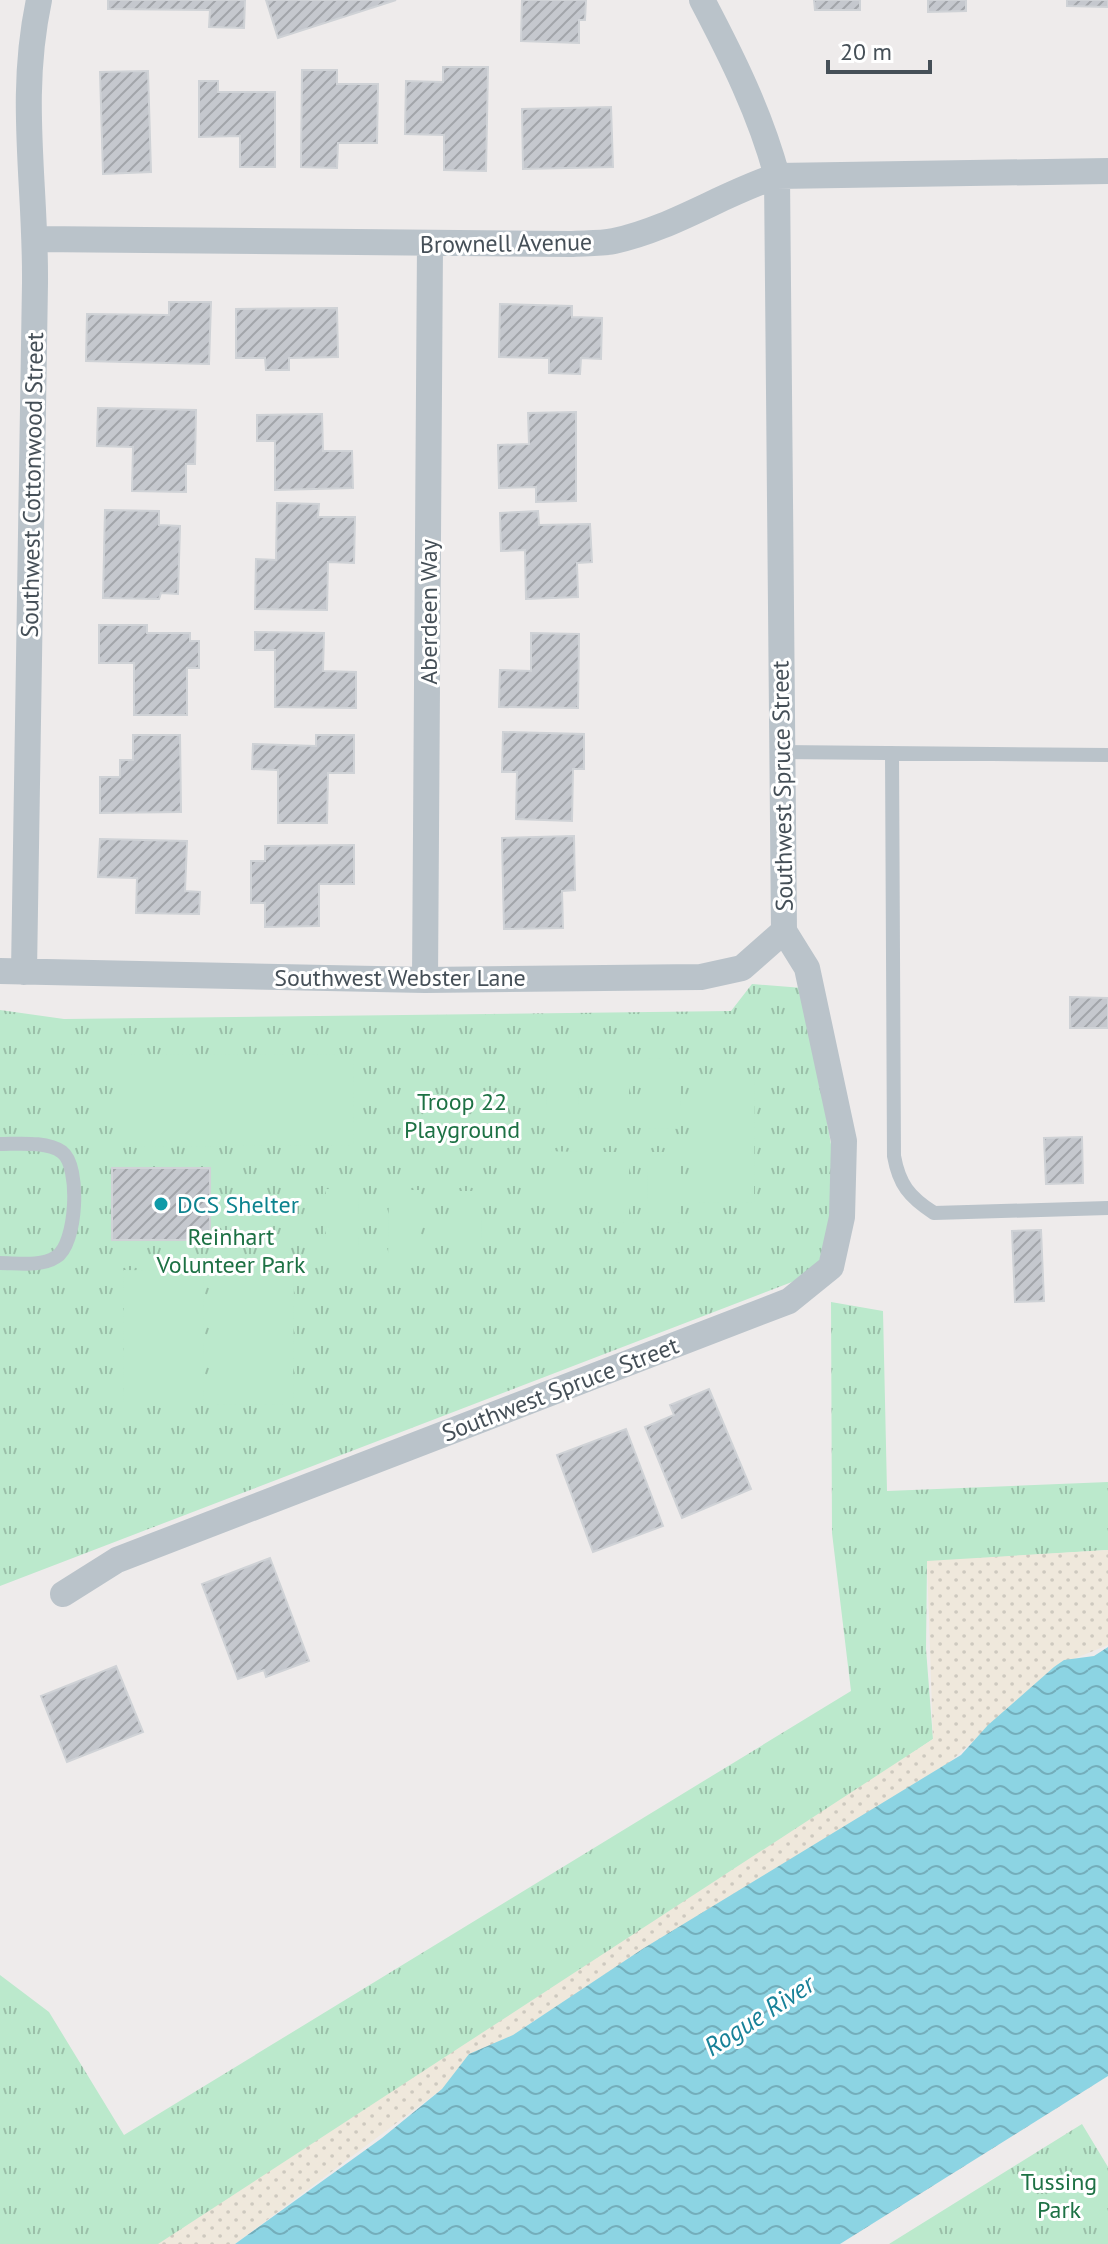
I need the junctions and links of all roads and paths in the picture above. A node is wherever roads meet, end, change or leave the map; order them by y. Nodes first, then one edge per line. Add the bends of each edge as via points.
1 (39, 0) edge
2 (702, 0) edge
3 (1108, 171) edge
4 (777, 176) junction
5 (36, 239) junction
6 (430, 244) junction
7 (781, 752) junction
8 (892, 753) junction
9 (1108, 755) edge
10 (784, 931) junction
11 (12, 971) edge
12 (425, 980) junction
13 (0, 1144) edge
14 (1108, 1208) edge
15 (0, 1263) edge
16 (63, 1594) dead end

1 - 5 street, Southwest Cottonwood Street via 26,104
2 - 4 street, Southwest Spruce Street via 743,79
3 - 4 street, Brownell Avenue
4 - 6 street, Brownell Avenue via 613,241
4 - 7 street, Southwest Spruce Street
5 - 6 street, Brownell Avenue
5 - 11 street, Southwest Cottonwood Street
6 - 12 street, Aberdeen Way
7 - 8 lane
7 - 10 street, Southwest Spruce Street
8 - 9 lane
8 - 14 lane via 898,1180 934,1213
10 - 12 street, Southwest Webster Lane via 742,968 701,977
10 - 16 street, Southwest Spruce Street via 807,968 844,1141 842,1217 831,1267 789,1301 117,1560
11 - 12 street, Southwest Webster Lane
13 - 15 lane via 60,1150 69,1159 73,1176 65,1248 39,1263

